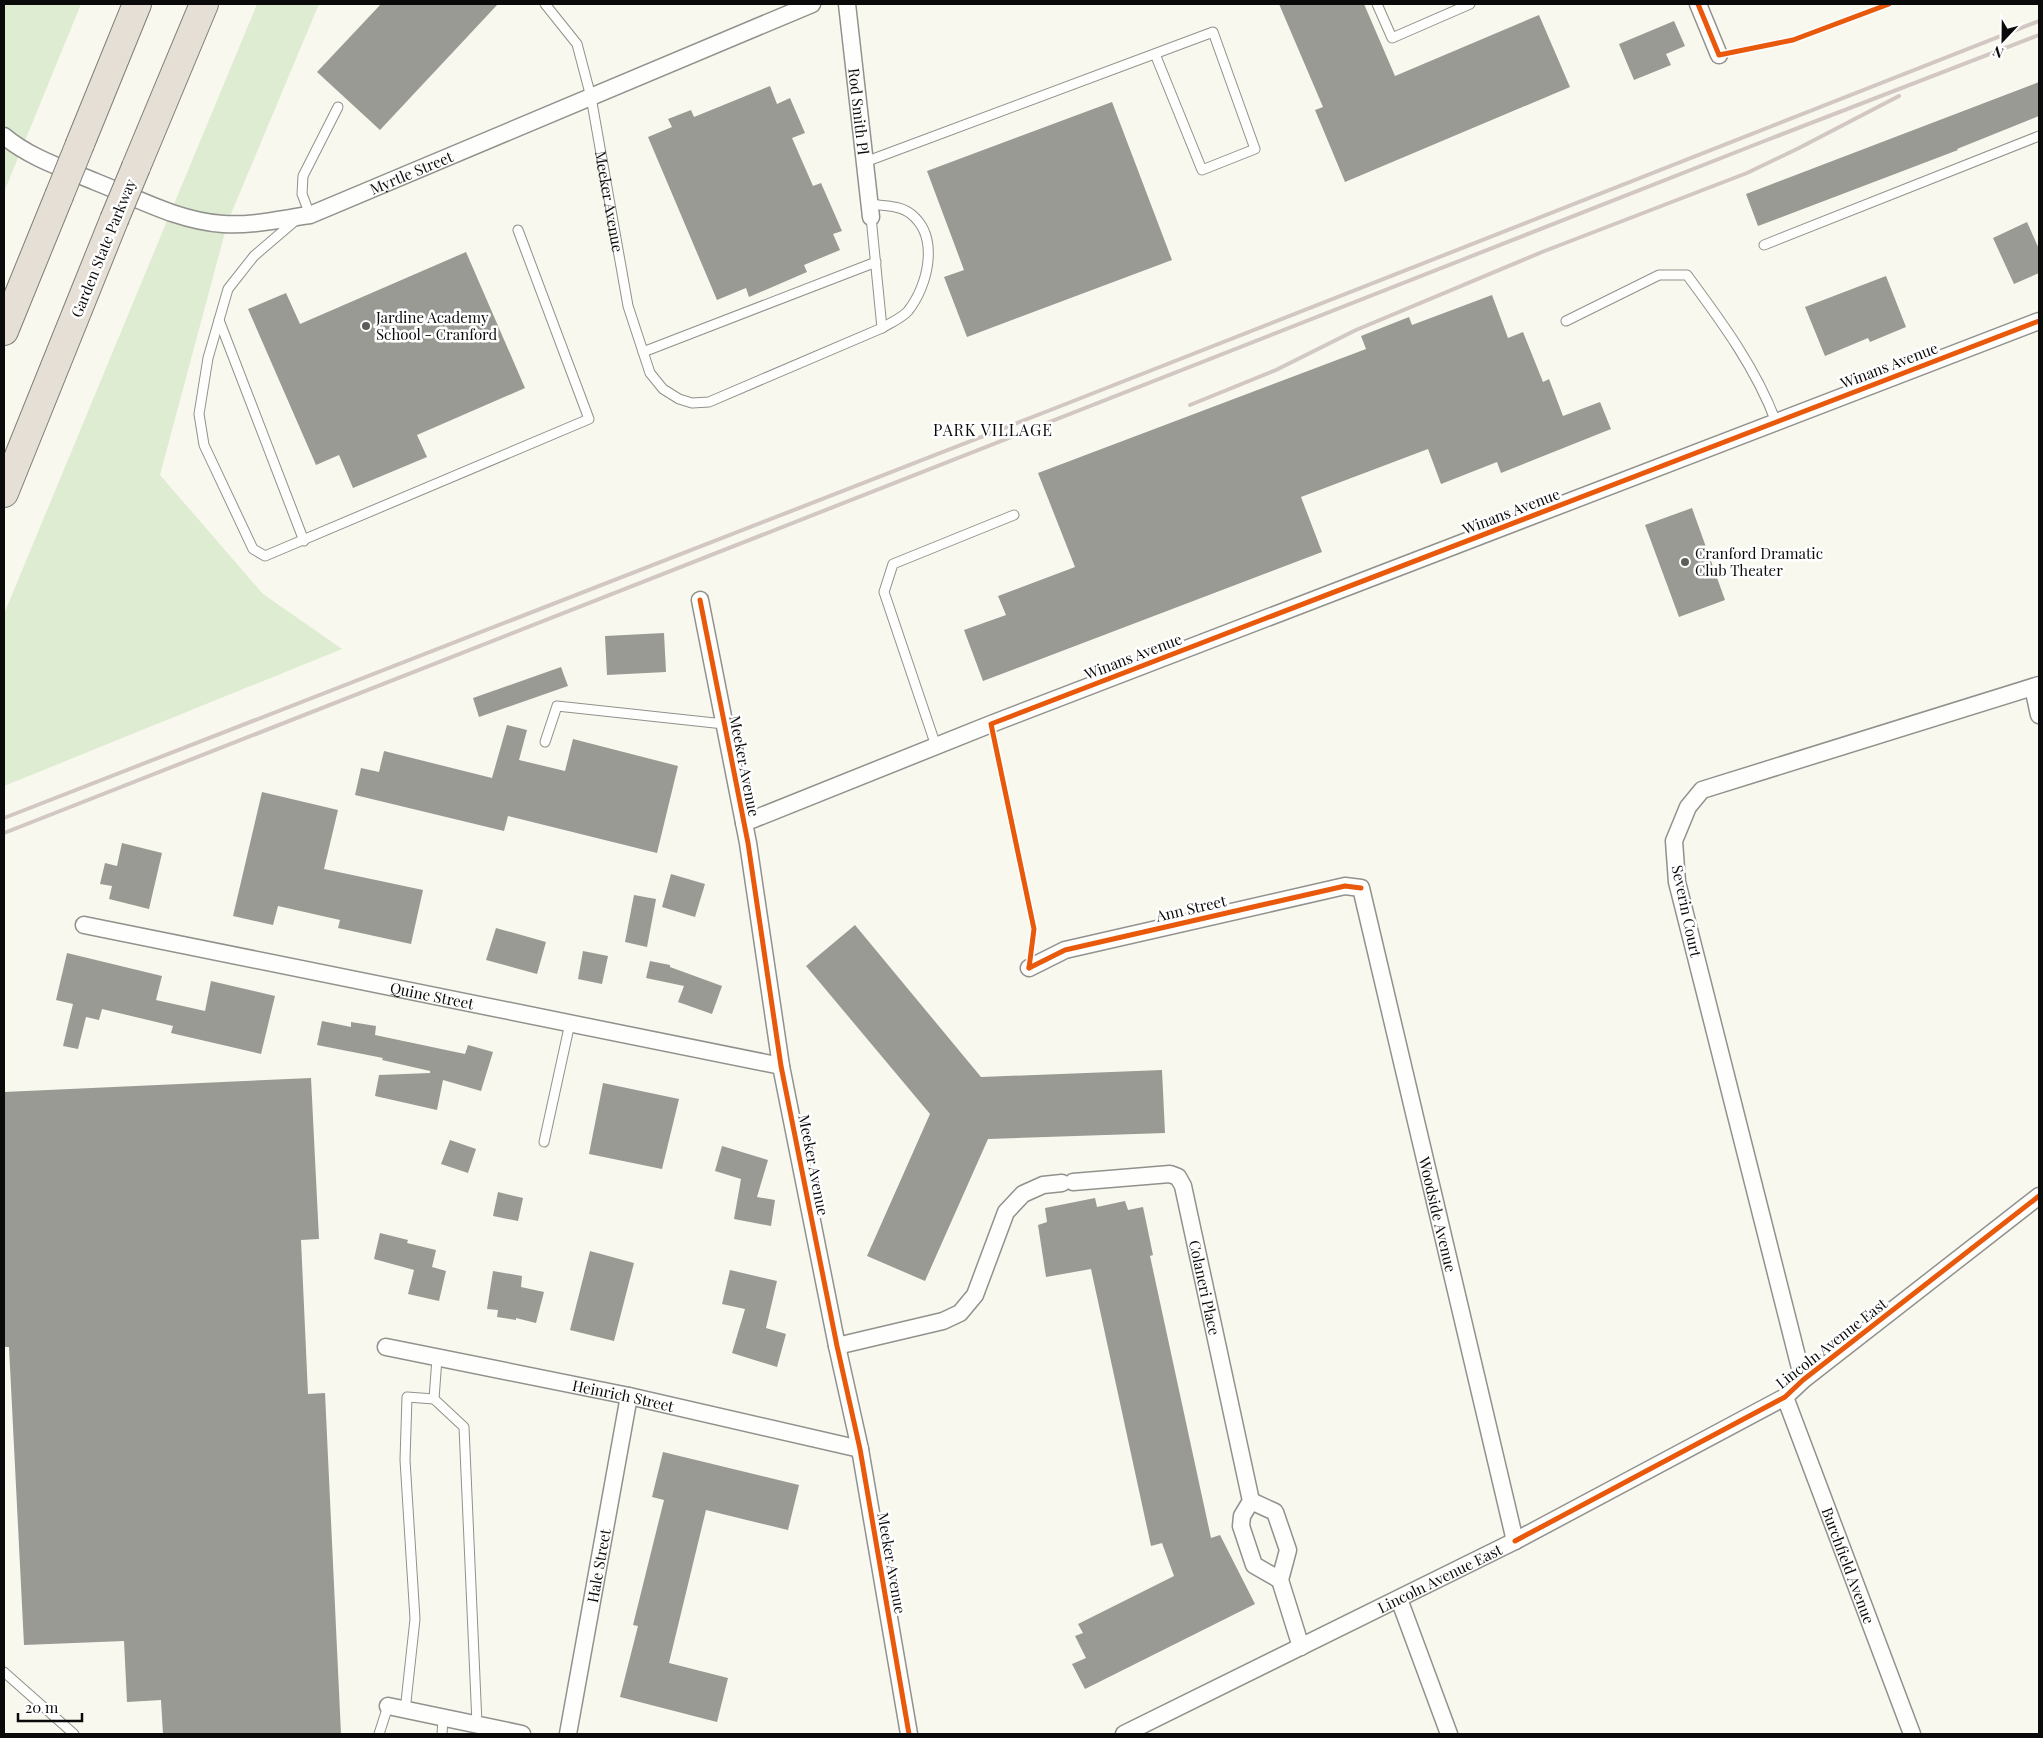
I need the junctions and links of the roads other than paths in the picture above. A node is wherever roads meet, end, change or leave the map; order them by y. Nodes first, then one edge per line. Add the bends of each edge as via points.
1 (137, 4) edge
2 (204, 4) edge
3 (545, 4) edge
4 (812, 4) edge
5 (847, 4) edge
6 (1377, 4) edge
7 (1470, 4) edge
8 (1698, 4) edge
9 (1155, 54) junction
10 (1719, 55) dead end
11 (591, 97) junction
12 (338, 107) dead end
13 (4, 136) edge
14 (2039, 136) edge
15 (865, 162) junction
16 (871, 210) junction
17 (305, 216) junction
18 (518, 230) dead end
19 (1764, 245) dead end
20 (876, 262) junction
21 (219, 320) junction
22 (1566, 321) dead end
23 (2039, 321) edge
24 (882, 328) junction
25 (4, 331) edge
26 (643, 352) junction
27 (1776, 422) junction
28 (4, 494) edge
29 (1014, 514) dead end
30 (304, 541) junction
31 (700, 600) dead end
32 (2036, 686) edge
33 (2039, 715) edge
34 (724, 724) junction
35 (545, 742) dead end
36 (936, 746) junction
37 (744, 823) junction
38 (1361, 888) joint
39 (84, 925) dead end
40 (1029, 968) dead end
41 (570, 1023) junction
42 (781, 1066) junction
43 (544, 1142) dead end
44 (2039, 1196) edge
45 (837, 1346) junction
46 (386, 1347) dead end
47 (437, 1358) junction
48 (1803, 1380) junction
49 (629, 1396) junction
50 (1784, 1397) junction
51 (434, 1399) junction
52 (860, 1449) junction
53 (1251, 1501) junction
54 (1515, 1541) junction
55 (1280, 1580) junction
56 (1399, 1599) junction
57 (1301, 1647) junction
58 (4, 1672) edge
59 (388, 1706) joint
60 (405, 1711) junction
61 (477, 1724) junction
62 (443, 1726) edge
63 (74, 1734) edge
64 (379, 1734) edge
65 (522, 1734) edge
66 (568, 1734) edge
67 (909, 1734) edge
68 (1124, 1734) edge
69 (1449, 1734) edge
70 (1912, 1734) edge

1 - 25 highway, bridge
2 - 28 highway, Garden State Parkway, bridge
3 - 11 lane, Meeker Avenue via 577,44
4 - 11 street, Myrtle Street
5 - 15 street, Rod Smith Pl
6 - 7 lane via 1392,38
8 - 10 street
9 - 9 lane via 1213,32 1255,149 1202,170
9 - 15 lane
11 - 17 street, Myrtle Street
11 - 26 lane, Meeker Avenue via 628,306
12 - 17 lane via 303,176
13 - 17 street, Myrtle Street via 39,158 181,216 224,224
14 - 19 lane
15 - 16 street, Rod Smith Pl
16 - 20 lane
16 - 24 lane, Meeker Avenue via 897,207 910,213 923,228 928,245 922,289 907,313
17 - 21 lane via 254,256 228,288
18 - 30 lane via 589,419
20 - 24 lane
20 - 26 lane
21 - 30 lane
21 - 30 lane via 198,414 204,445 253,549 265,556
22 - 27 lane via 1659,274 1687,275 1726,328 1768,399
23 - 27 street, Winans Avenue
24 - 26 lane, Meeker Avenue via 709,402 692,403 663,389 650,373
27 - 36 street, Winans Avenue
29 - 36 lane via 893,564 884,592
31 - 34 street, Meeker Avenue
32 - 33 street
32 - 48 street, Severin Court via 1702,790 1688,806 1674,840 1677,882
34 - 35 lane via 557,706
34 - 37 street, Meeker Avenue
36 - 37 street, Winans Avenue
37 - 42 street, Meeker Avenue
38 - 40 street, Ann Street via 1345,886 1065,950
38 - 54 street, Woodside Avenue
39 - 41 street, Quine Street
41 - 42 street, Quine Street
41 - 43 lane
42 - 45 street, Meeker Avenue
44 - 48 street, Lincoln Avenue East
45 - 52 street, Meeker Avenue
45 - 53 street, Colaneri Place via 943,1321 960,1313 975,1294 1006,1212 1023,1194 1043,1185 1170,1174 1178,1177 1183,1186
46 - 47 street, Heinrich Street
47 - 49 street, Heinrich Street
47 - 51 lane
48 - 50 street, Lincoln Avenue East
49 - 52 street, Heinrich Street
49 - 66 street, Hale Street
50 - 54 street, Lincoln Avenue East
50 - 70 street, Burchfield Avenue
51 - 60 lane via 407,1397 405,1460 415,1619
51 - 61 lane via 464,1427
52 - 67 street, Meeker Avenue
53 - 55 street via 1274,1512 1288,1550
53 - 55 street via 1242,1516 1241,1526 1254,1565
54 - 56 street, Lincoln Avenue East
55 - 57 street
56 - 57 street, Lincoln Avenue East
56 - 69 street
57 - 68 street, Lincoln Avenue East
58 - 63 lane
59 - 60 street
59 - 64 lane
60 - 62 street
61 - 62 street
61 - 65 street

